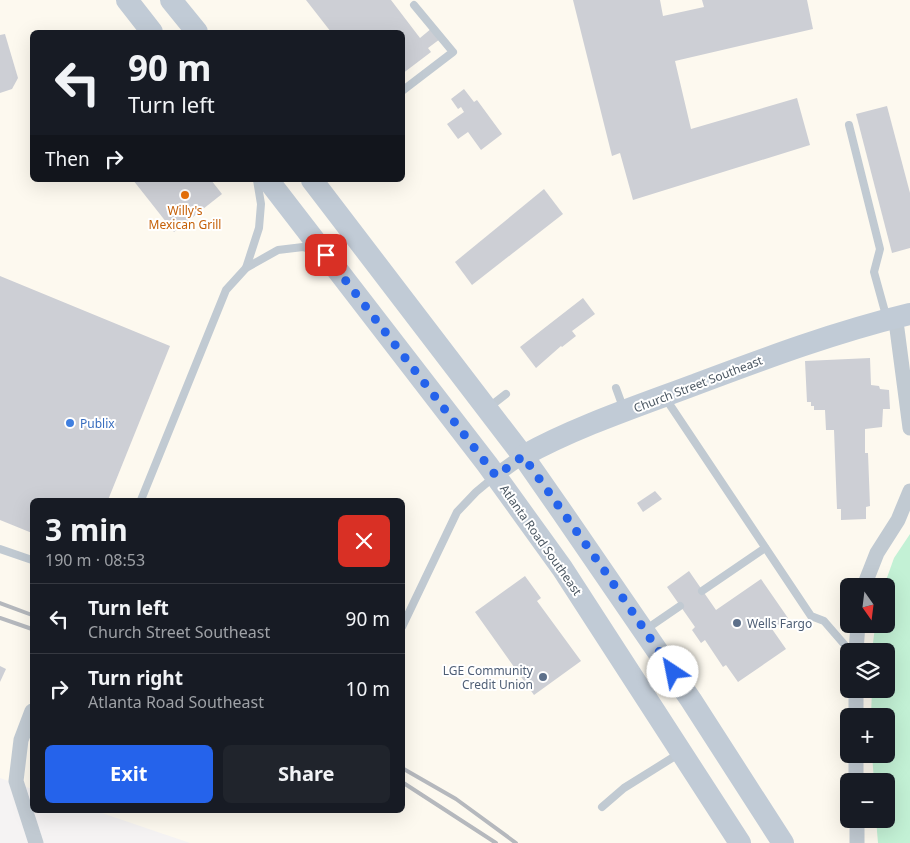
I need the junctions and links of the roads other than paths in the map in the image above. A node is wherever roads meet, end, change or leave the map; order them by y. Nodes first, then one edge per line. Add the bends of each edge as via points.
1 (127, 0) edge
2 (171, 0) edge
3 (186, 0) edge
4 (414, 5) dead end
5 (150, 30) edge
6 (196, 30) edge
7 (197, 30) edge
8 (405, 89) edge
9 (849, 125) dead end
10 (257, 182) edge
11 (270, 182) edge
12 (314, 182) edge
13 (326, 255) junction
14 (246, 268) junction
15 (897, 317) edge
16 (906, 358) edge
17 (616, 388) dead end
18 (506, 394) dead end
19 (664, 396) junction
20 (487, 409) junction
21 (624, 412) junction
22 (910, 428) edge
23 (523, 456) junction
24 (496, 476) junction
25 (910, 491) edge
26 (142, 498) edge
27 (765, 548) junction
28 (0, 549) edge
29 (30, 559) edge
30 (867, 578) edge
31 (702, 591) dead end
32 (680, 606) dead end
33 (405, 621) edge
34 (644, 630) junction
35 (843, 643) edge
36 (30, 716) edge
37 (682, 752) junction
38 (602, 807) dead end
39 (857, 828) edge
40 (36, 843) edge
41 (740, 843) edge
42 (783, 843) edge
43 (857, 843) edge

1 - 5 main road
2 - 6 main road
3 - 7 main road
4 - 8 lane via 453,52
9 - 15 lane via 880,249 874,272
10 - 14 lane via 261,204 259,228
11 - 13 main road, Atlanta Road Southeast
12 - 20 main road
13 - 14 lane via 303,247 278,250
13 - 24 main road, Atlanta Road Southeast
14 - 26 lane via 226,290
15 - 16 street
15 - 19 main road, Church Street Southeast via 775,354
16 - 22 street
17 - 21 lane
18 - 20 lane
19 - 21 main road, Church Street Southeast
19 - 27 lane
20 - 23 main road
21 - 23 main road, Church Street Southeast via 547,442
23 - 24 street, Church Street Southeast
23 - 34 main road
24 - 33 lane via 457,512
24 - 37 main road, Atlanta Road Southeast via 562,568
25 - 30 street
27 - 31 lane
27 - 35 lane via 811,616 824,621
28 - 29 lane
32 - 34 lane
34 - 42 main road
36 - 40 street via 21,740 16,781
37 - 38 lane via 624,788
37 - 41 main road, Atlanta Road Southeast
39 - 43 street

